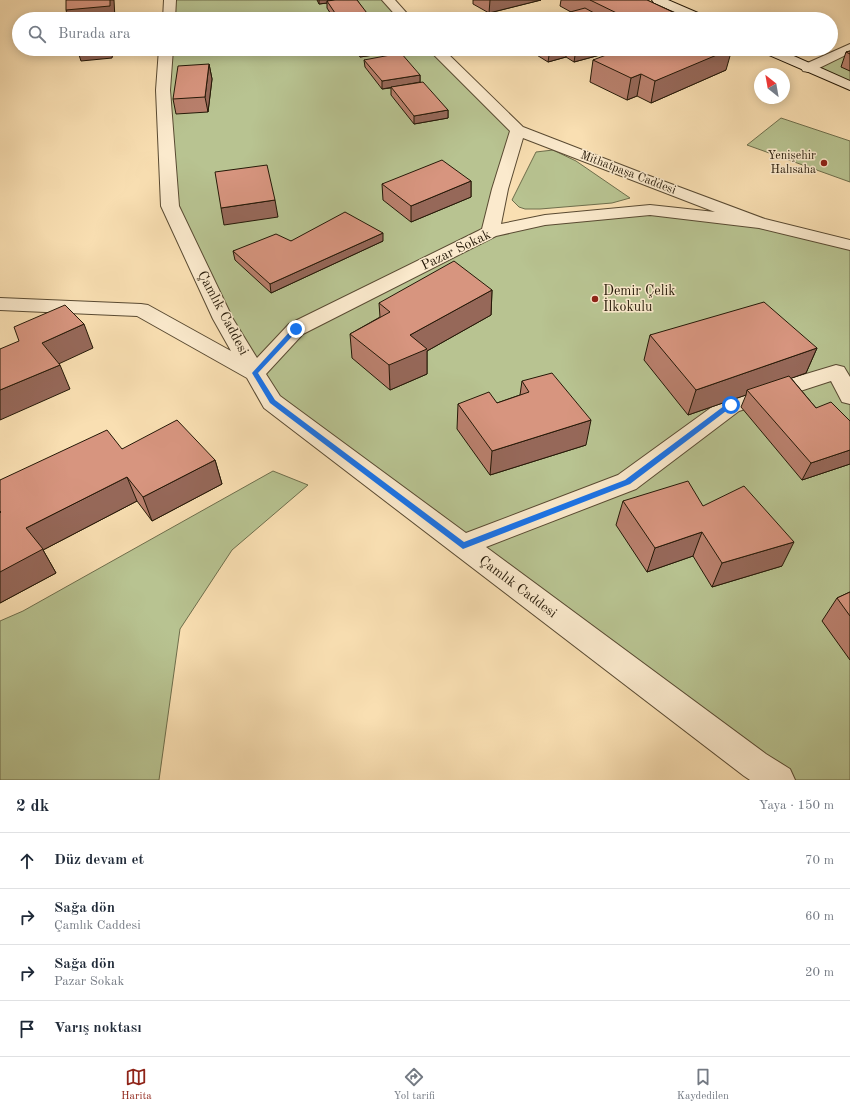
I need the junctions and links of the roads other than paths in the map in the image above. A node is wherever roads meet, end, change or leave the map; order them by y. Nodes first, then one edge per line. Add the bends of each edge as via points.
1 (170, 0) edge
2 (388, 0) edge
3 (658, 0) edge
4 (169, 12) edge
5 (399, 12) edge
6 (685, 12) edge
7 (850, 48) edge
8 (838, 54) edge
9 (165, 56) edge
10 (442, 56) edge
11 (782, 56) edge
12 (833, 56) edge
13 (808, 68) junction
14 (850, 86) edge
15 (518, 130) junction
16 (759, 223) junction
17 (490, 232) junction
18 (850, 245) edge
19 (0, 304) edge
20 (255, 373) junction
21 (850, 396) edge
22 (463, 545) junction
23 (779, 780) edge

1 - 4 street
2 - 5 street
3 - 6 street
7 - 8 street
9 - 20 street, Çamlık Caddesi via 162,90 170,206 223,319
10 - 15 street, Mithatpaşa Caddesi
11 - 13 street
12 - 13 street
13 - 14 street
15 - 16 street, Mithatpaşa Caddesi
15 - 17 street
16 - 17 street, Pazar Sokak via 650,210 545,220
16 - 18 street, Mithatpaşa Caddesi
17 - 20 street, Pazar Sokak via 296,329
19 - 20 street via 141,310
20 - 22 street, Çamlık Caddesi via 272,402
21 - 22 street via 836,372 731,405 627,482
22 - 23 street, Çamlık Caddesi via 755,765

